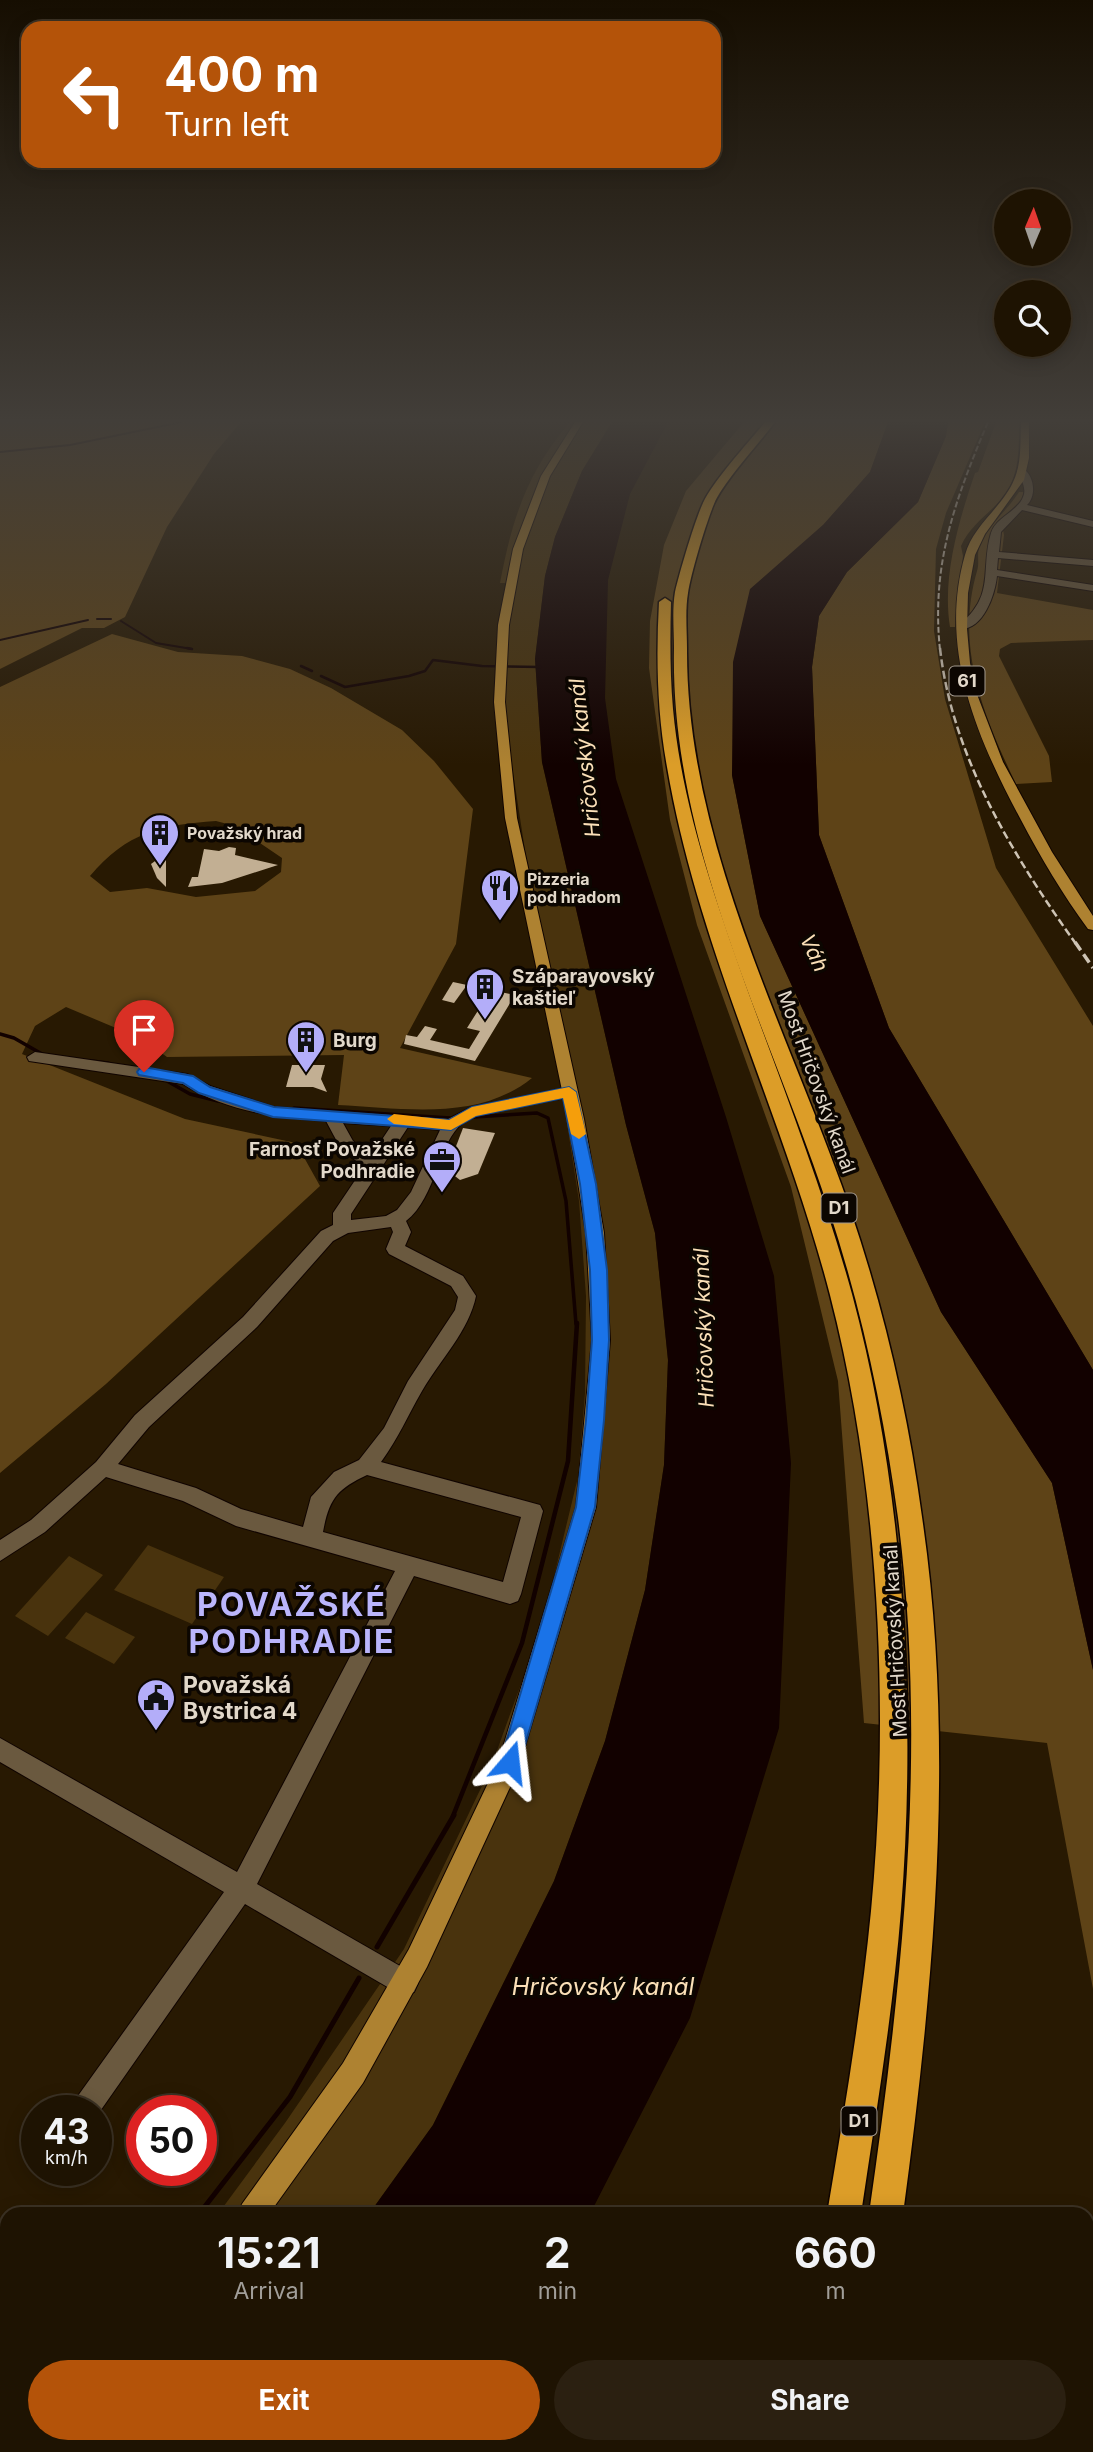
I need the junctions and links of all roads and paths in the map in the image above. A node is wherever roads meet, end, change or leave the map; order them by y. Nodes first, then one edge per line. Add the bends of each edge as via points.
1 (521, 536) edge
2 (680, 536) edge
3 (694, 536) edge
4 (979, 536) edge
5 (995, 536) edge
6 (992, 554) junction
7 (1093, 564) edge
8 (994, 573) junction
9 (1093, 588) edge
10 (963, 627) junction
11 (1093, 926) edge
12 (35, 1057) dead end
13 (569, 1092) junction
14 (332, 1118) junction
15 (404, 1120) junction
16 (451, 1125) junction
17 (372, 1165) junction
18 (396, 1219) junction
19 (342, 1227) junction
20 (366, 1466) junction
21 (103, 1468) junction
22 (312, 1537) junction
23 (0, 1552) edge
24 (408, 1567) junction
25 (0, 1749) edge
26 (242, 1887) junction
27 (405, 1983) junction
28 (96, 2095) edge
29 (257, 2207) edge
30 (846, 2207) edge
31 (887, 2207) edge

1 - 13 main road via 500,635 504,775
2 - 30 highway, Most Hričovský kanál / D1 via 666,595 663,643 664,701 675,778 695,860 816,1206 851,1336 882,1520 889,1614 892,1796 873,2029
3 - 31 highway, Most Hričovský kanál / D1 via 678,620 681,701 692,776 713,858 838,1206 869,1311 894,1417 915,1563 924,1801 911,2037
4 - 10 main road, 61 via 967,570
5 - 6 street
6 - 7 street
6 - 8 street
8 - 9 street
8 - 10 street via 981,611
10 - 11 main road, 61 via 967,682 985,738 1054,866
12 - 14 street via 187,1079 204,1090 273,1112
13 - 16 street via 472,1112
13 - 27 main road via 596,1233 601,1304 586,1507 510,1762
14 - 15 street
14 - 17 street via 347,1144
15 - 16 street
15 - 17 street
16 - 18 street via 412,1204
17 - 19 street via 342,1213
18 - 19 street
18 - 20 street via 402,1232 395,1249 457,1281 467,1296 464,1311 415,1386 391,1434
19 - 21 street via 327,1236 250,1322 142,1421
20 - 22 street via 341,1478 318,1503
20 - 24 street via 533,1511 510,1594
21 - 22 street via 189,1494 236,1517
21 - 23 street via 38,1527
22 - 24 street
24 - 26 street
25 - 26 street
26 - 27 street
26 - 28 street
27 - 29 main road via 353,2073

